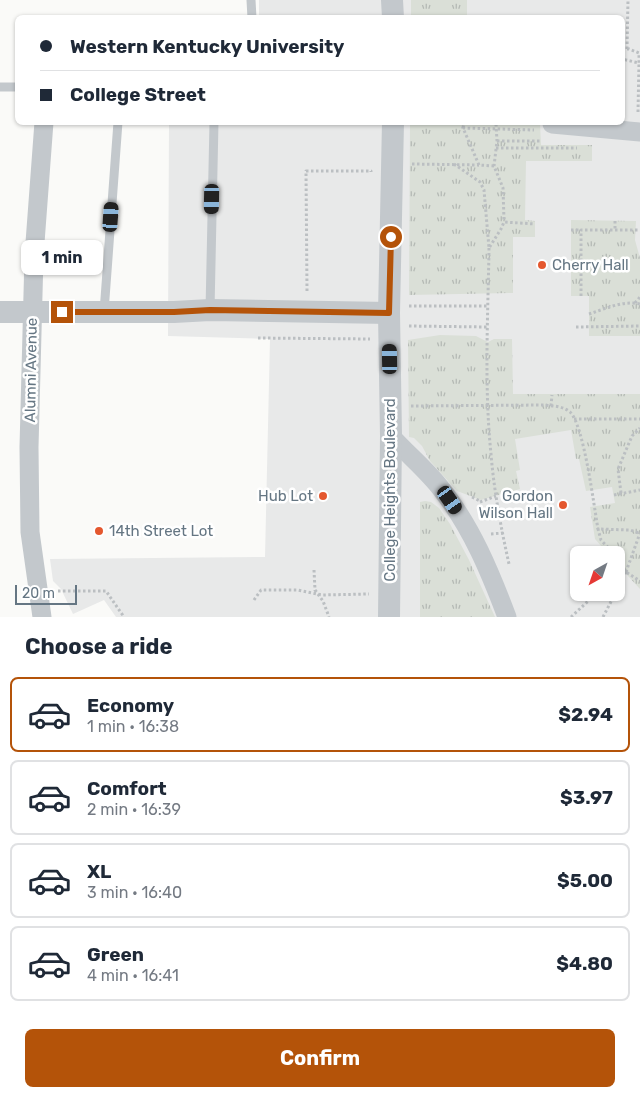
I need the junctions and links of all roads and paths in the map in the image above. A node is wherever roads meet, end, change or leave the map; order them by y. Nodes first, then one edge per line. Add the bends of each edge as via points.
1 (252, 0) edge
2 (392, 0) edge
3 (628, 0) edge
4 (252, 15) edge
5 (392, 15) edge
6 (627, 49) joint
7 (625, 60) edge
8 (639, 63) junction
9 (0, 87) edge
10 (15, 88) edge
11 (44, 125) edge
12 (118, 125) edge
13 (214, 125) edge
14 (393, 125) edge
15 (463, 125) edge
16 (480, 125) edge
17 (639, 125) edge
18 (496, 126) junction
19 (546, 127) joint
20 (497, 141) junction
21 (534, 141) junction
22 (540, 141) dead end
23 (496, 148) junction
24 (587, 148) dead end
25 (534, 150) junction
26 (410, 164) dead end
27 (454, 164) junction
28 (479, 165) junction
29 (494, 166) junction
30 (371, 171) dead end
31 (615, 221) dead end
32 (504, 222) junction
33 (535, 224) dead end
34 (571, 230) dead end
35 (581, 230) junction
36 (615, 230) junction
37 (640, 230) edge
38 (489, 248) junction
39 (307, 293) dead end
40 (581, 296) dead end
41 (640, 297) edge
42 (634, 303) junction
43 (640, 304) edge
44 (488, 306) junction
45 (210, 310) junction
46 (399, 310) junction
47 (0, 312) edge
48 (33, 312) junction
49 (104, 312) junction
50 (589, 314) dead end
51 (408, 326) dead end
52 (640, 326) edge
53 (488, 327) junction
54 (576, 327) dead end
55 (258, 338) dead end
56 (370, 339) dead end
57 (552, 395) dead end
58 (488, 405) junction
59 (409, 406) dead end
60 (551, 406) junction
61 (574, 419) junction
62 (640, 419) edge
63 (640, 428) edge
64 (391, 436) junction
65 (640, 490) edge
66 (622, 493) junction
67 (614, 495) dead end
68 (496, 496) junction
69 (478, 508) dead end
70 (523, 510) dead end
71 (499, 514) junction
72 (598, 529) junction
73 (485, 532) dead end
74 (503, 533) junction
75 (640, 533) edge
76 (607, 546) edge
77 (510, 568) dead end
78 (314, 570) dead end
79 (626, 572) joint
80 (640, 581) edge
81 (57, 591) dead end
82 (317, 594) junction
83 (369, 594) dead end
84 (254, 600) dead end
85 (588, 601) edge
86 (611, 601) edge
87 (42, 617) edge
88 (124, 617) edge
89 (329, 617) edge
90 (389, 617) edge
91 (507, 617) edge
92 (571, 617) edge
93 (603, 617) edge

1 - 4 lane
2 - 5 street
3 - 6 path
6 - 8 path via 638,53
7 - 8 path
8 - 17 path
9 - 10 lane
11 - 48 street, Alumni Avenue
12 - 49 lane
13 - 45 lane
14 - 46 street, College Heights Boulevard
15 - 28 path
16 - 18 path
17 - 19 street
18 - 19 path
18 - 20 path
20 - 21 path
20 - 23 path
21 - 22 path
21 - 25 path
23 - 25 path
23 - 29 path
24 - 25 path
26 - 27 path
27 - 28 path
27 - 38 path via 480,182 484,190
28 - 29 path
29 - 32 path via 502,188
30 - 39 path via 306,171
31 - 36 path
32 - 33 path
32 - 38 path
34 - 35 path
35 - 36 path
35 - 40 path
36 - 37 path
38 - 44 path
41 - 42 path
42 - 43 path
42 - 50 path
44 - 46 path
44 - 53 path
45 - 46 street
45 - 49 street
46 - 64 street, College Heights Boulevard
47 - 48 street
48 - 49 street
48 - 87 street, Alumni Avenue via 30,532
51 - 53 path
52 - 54 path
53 - 58 path
55 - 56 path
57 - 60 path
58 - 59 path
58 - 60 path
58 - 68 path
60 - 61 path via 565,409
61 - 62 path
61 - 72 path via 580,431
63 - 66 path via 632,436 618,469
64 - 90 street, College Heights Boulevard
64 - 91 street via 441,488 466,524 487,565
65 - 66 path
66 - 67 path
68 - 69 path via 481,500
68 - 71 path
70 - 71 path
71 - 74 path
72 - 75 path
72 - 76 path
73 - 74 path
74 - 77 path
75 - 79 path
78 - 82 path
79 - 80 path
81 - 88 path via 106,591
82 - 83 path
82 - 84 path via 298,590 261,590
82 - 89 path
85 - 92 path
86 - 93 path

